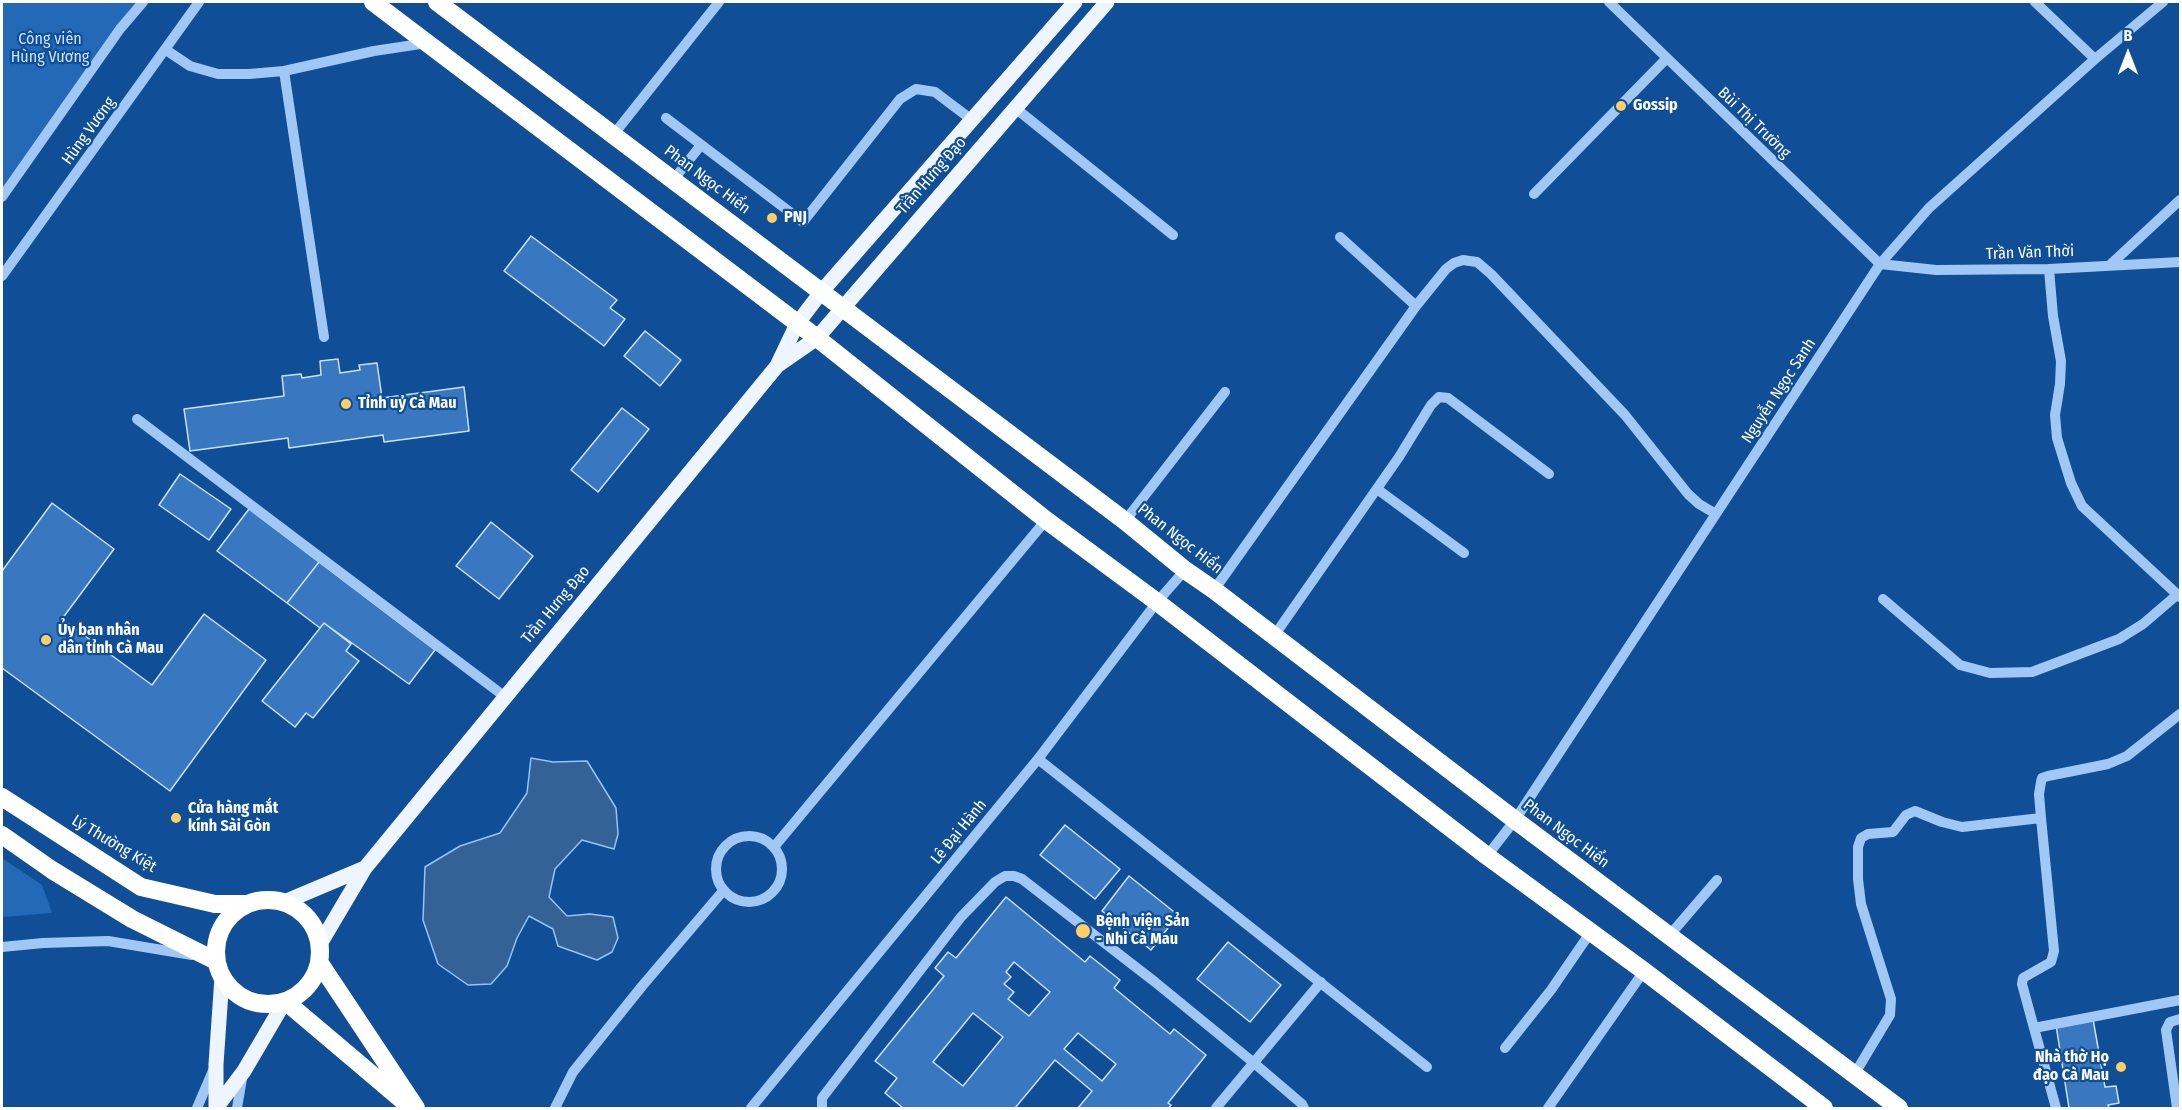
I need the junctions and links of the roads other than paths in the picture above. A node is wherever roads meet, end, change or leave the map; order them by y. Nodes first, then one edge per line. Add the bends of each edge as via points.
1 (143, 2) edge
2 (200, 2) edge
3 (373, 2) edge
4 (437, 2) edge
5 (719, 2) edge
6 (1075, 2) edge
7 (1107, 2) edge
8 (1609, 2) edge
9 (2036, 2) edge
10 (2163, 2) edge
11 (1058, 21) junction
12 (1076, 36) junction
13 (429, 43) junction
14 (166, 50) junction
15 (2095, 58) junction
16 (1666, 59) junction
17 (284, 71) junction
18 (1014, 107) junction
19 (666, 118) dead end
20 (972, 120) junction
21 (614, 134) junction
22 (700, 145) junction
23 (674, 179) junction
24 (1534, 194) dead end
25 (2, 197) edge
26 (2181, 200) edge
27 (1173, 235) dead end
28 (1340, 237) dead end
29 (2181, 262) edge
30 (1880, 264) junction
31 (2110, 265) junction
32 (2049, 269) junction
33 (2, 276) edge
34 (822, 291) junction
35 (1416, 306) junction
36 (843, 307) junction
37 (797, 324) junction
38 (324, 337) dead end
39 (817, 338) junction
40 (777, 366) junction
41 (1225, 392) dead end
42 (137, 420) dead end
43 (1549, 474) dead end
44 (1377, 489) junction
45 (1716, 514) junction
46 (1046, 520) junction
47 (1125, 521) junction
48 (1464, 553) dead end
49 (1185, 570) junction
50 (1214, 591) junction
51 (2179, 595) edge
52 (1882, 599) dead end
53 (1157, 602) junction
54 (1274, 636) junction
55 (504, 696) junction
56 (2181, 714) edge
57 (1038, 759) junction
58 (2, 797) edge
59 (2041, 818) junction
60 (1515, 820) junction
61 (2, 835) edge
62 (774, 848) junction
63 (1487, 856) junction
64 (365, 868) junction
65 (1717, 880) dead end
66 (723, 891) junction
67 (282, 903) junction
68 (250, 904) junction
69 (1590, 933) junction
70 (1669, 936) junction
71 (2, 947) edge
72 (320, 953) junction
73 (219, 969) junction
74 (1644, 971) junction
75 (1321, 982) junction
76 (2181, 1000) edge
77 (285, 1002) junction
78 (2181, 1019) edge
79 (2034, 1028) junction
80 (1505, 1048) dead end
81 (1254, 1063) junction
82 (216, 1064) junction
83 (1427, 1067) dead end
84 (244, 1071) junction
85 (1854, 1075) junction
86 (197, 1108) edge
87 (216, 1108) edge
88 (237, 1108) edge
89 (414, 1108) edge
90 (555, 1108) edge
91 (752, 1108) edge
92 (822, 1108) edge
93 (1216, 1108) edge
94 (1304, 1108) edge
95 (1548, 1108) edge
96 (1824, 1108) edge
97 (1899, 1108) edge
98 (2056, 1108) edge
99 (2177, 1108) edge

1 - 25 street, Hùng Vương
2 - 14 street, Hùng Vương
3 - 13 highway
4 - 21 highway, Phan Ngọc Hiển
5 - 21 street
6 - 11 main road, Trần Hưng Đạo
7 - 12 main road, Trần Hưng Đạo
8 - 16 street, Bùi Thị Trường
9 - 15 street
10 - 15 street, Nguyễn Ngọc Sanh
11 - 12 main road
11 - 20 main road, Trần Hưng Đạo
12 - 18 main road, Trần Hưng Đạo
13 - 17 street
13 - 37 highway
14 - 17 street via 190,66 218,74
14 - 33 street, Hùng Vương
15 - 30 street, Nguyễn Ngọc Sanh via 1929,208
16 - 24 street
16 - 30 street, Bùi Thị Trường
17 - 38 street
18 - 27 street
18 - 36 main road, Trần Hưng Đạo
19 - 22 street
20 - 22 street via 935,92 916,89 900,99 803,222
20 - 34 main road, Trần Hưng Đạo
21 - 23 highway, Phan Ngọc Hiển
22 - 23 street
23 - 34 highway, Phan Ngọc Hiển
26 - 31 street
28 - 35 street
29 - 31 street, Trần Văn Thời
30 - 32 street, Trần Văn Thời via 1936,270
30 - 45 street, Nguyễn Ngọc Sanh
31 - 32 street, Trần Văn Thời
32 - 51 street via 2061,361 2055,415 2057,438 2071,483 2082,506
34 - 36 highway, Phan Ngọc Hiển
34 - 37 main road, Trần Hưng Đạo
35 - 45 street via 1454,263 1477,262 1625,415 1688,494
35 - 50 street
36 - 39 main road, Trần Hưng Đạo
36 - 47 highway, Phan Ngọc Hiển
37 - 39 highway
37 - 40 main road, Trần Hưng Đạo
39 - 40 main road, Trần Hưng Đạo
39 - 46 highway
40 - 55 main road, Trần Hưng Đạo
41 - 47 street
42 - 55 street
43 - 44 street via 1448,398 1439,397
44 - 48 street
44 - 54 street
45 - 60 street, Nguyễn Ngọc Sanh
46 - 53 highway
46 - 62 street
47 - 49 highway, Phan Ngọc Hiển
49 - 50 highway, Phan Ngọc Hiển
49 - 53 street, Lê Đại Hành
50 - 54 highway, Phan Ngọc Hiển
51 - 52 street via 2119,639 2032,672 1990,673 1960,665
53 - 57 street, Lê Đại Hành
53 - 63 highway
54 - 60 highway, Phan Ngọc Hiển
55 - 64 main road, Trần Hưng Đạo
56 - 59 street via 2127,756 2043,778 2039,787
57 - 75 street
57 - 91 street, Lê Đại Hành
58 - 68 highway, Lý Thường Kiệt via 141,887 214,904
59 - 79 street via 2054,951 2051,962 2023,978
59 - 85 street via 1962,827 1915,811 1906,815 1893,832 1861,838 1861,904 1891,999 1890,1015
60 - 63 street, Nguyễn Ngọc Sanh
60 - 70 highway, Phan Ngọc Hiển
61 - 73 highway via 52,870
62 - 66 street via 782,869 774,891 751,902 740,901
62 - 66 street via 754,837 731,841 717,858 715,870
63 - 69 highway
64 - 67 main road, Trần Hưng Đạo
64 - 72 main road, Trần Hưng Đạo
65 - 70 street
66 - 90 street via 573,1072
67 - 68 highway via 268,900
67 - 72 highway via 307,918 315,930
68 - 73 highway via 235,912 223,926 217,943
69 - 74 highway
69 - 80 street
70 - 85 highway, Phan Ngọc Hiển
71 - 73 street via 108,941 159,948
72 - 77 highway via 313,979 301,993
72 - 89 highway
73 - 77 highway via 236,993 254,1002
73 - 82 main road
74 - 95 street
74 - 96 highway
75 - 81 street
75 - 83 street
76 - 79 street
77 - 84 main road
77 - 89 highway
78 - 99 street via 2170,1022 2166,1029
79 - 98 street
81 - 92 street via 1022,879 1005,876 961,917 822,1098
81 - 93 street
81 - 94 street
82 - 86 street
82 - 87 main road
84 - 87 main road
84 - 88 street
85 - 97 highway, Phan Ngọc Hiển

